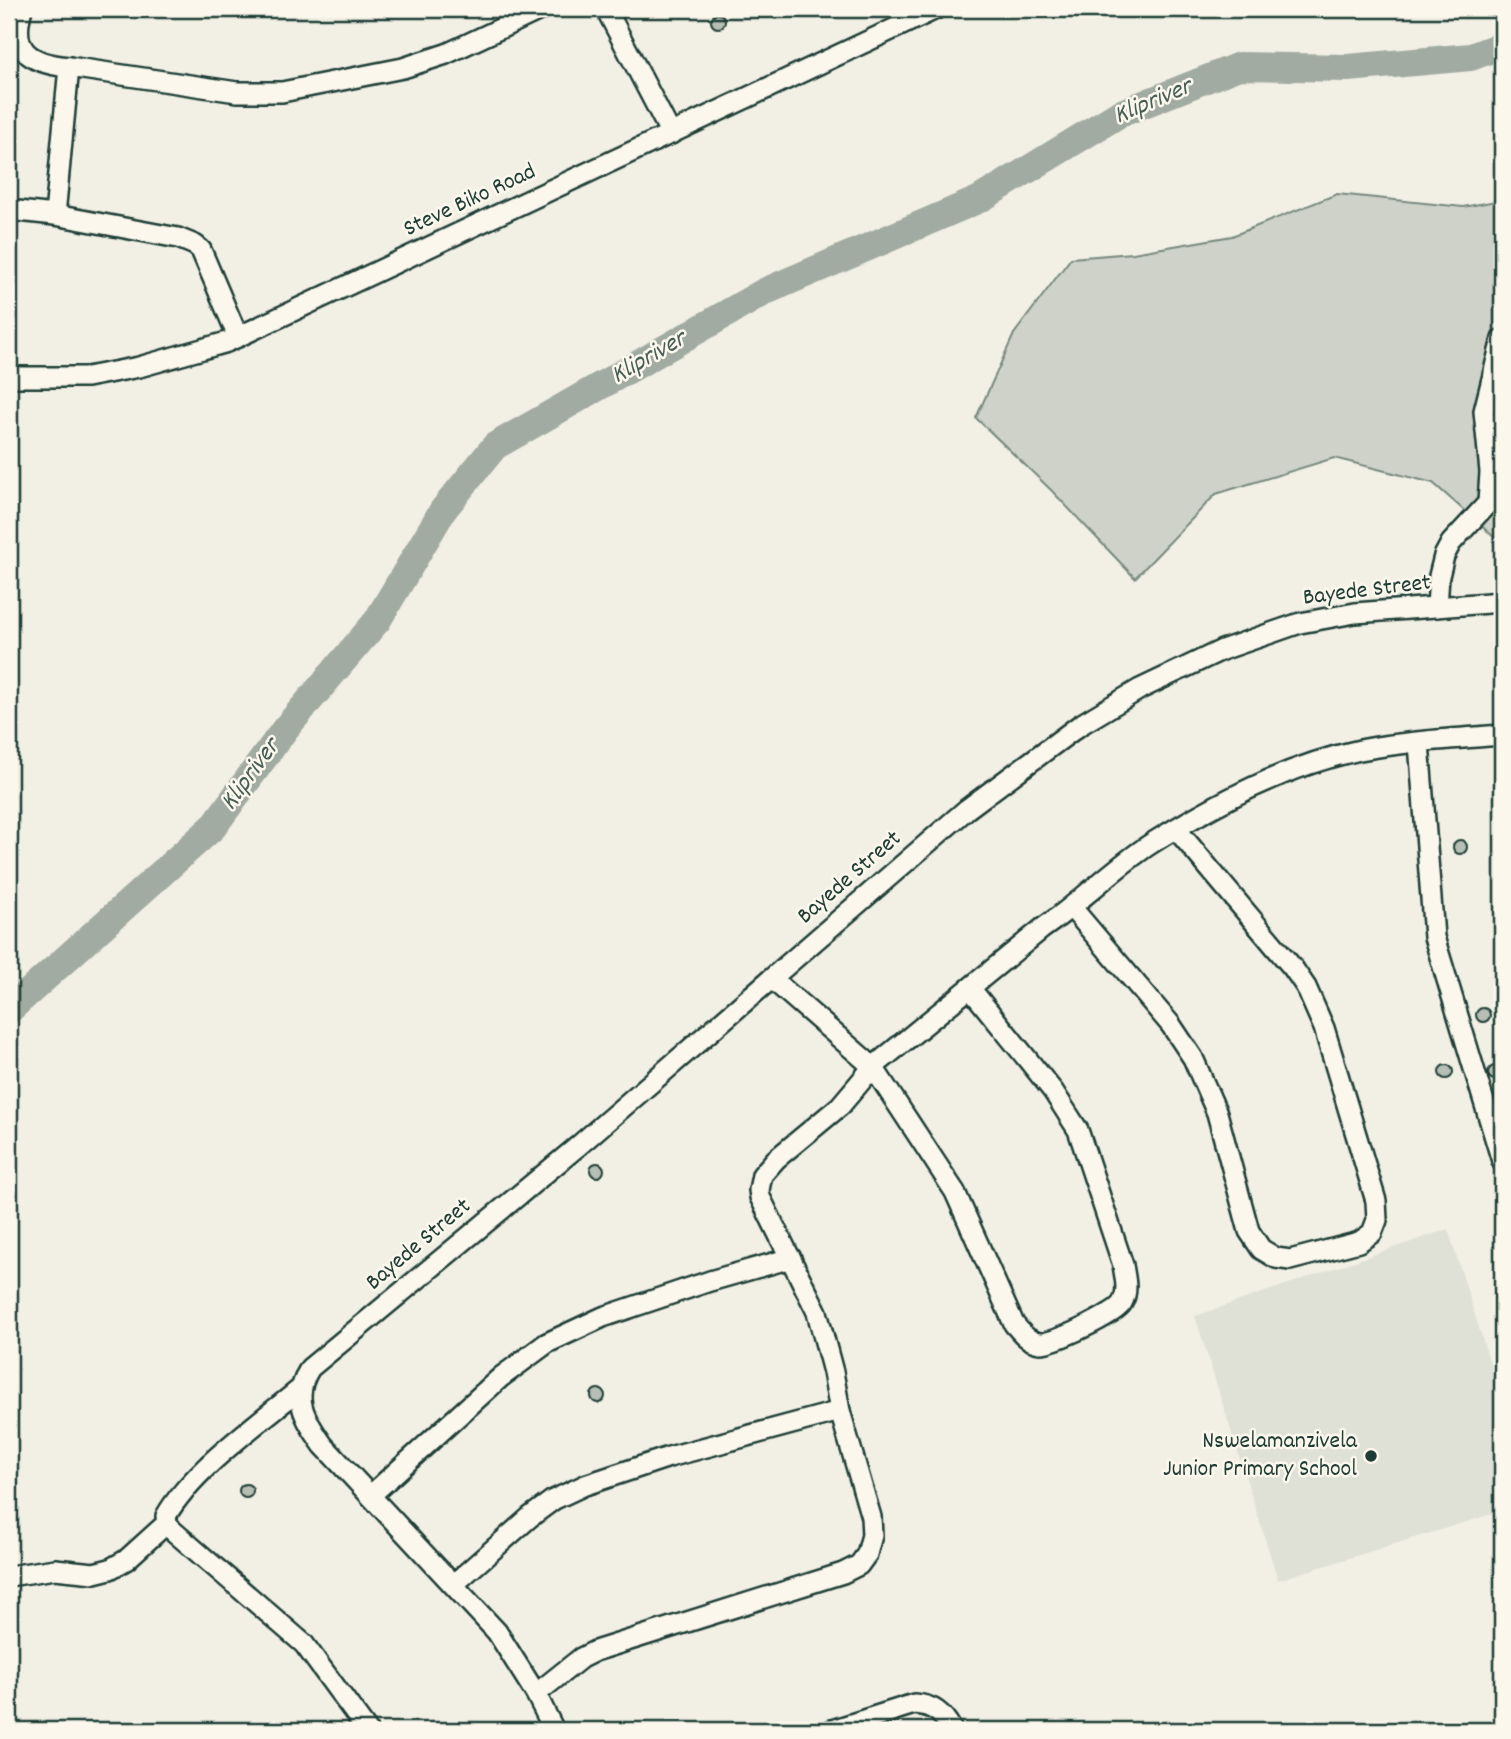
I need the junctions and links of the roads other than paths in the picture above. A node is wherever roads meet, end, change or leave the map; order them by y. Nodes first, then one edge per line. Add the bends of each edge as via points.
1 (22, 9) edge
2 (542, 9) edge
3 (606, 9) edge
4 (936, 9) edge
5 (69, 67) junction
6 (671, 134) junction
7 (9, 210) edge
8 (55, 215) junction
9 (238, 337) junction
10 (1502, 339) edge
11 (9, 377) edge
12 (1502, 602) edge
13 (1437, 607) junction
14 (1502, 734) edge
15 (1419, 743) junction
16 (1177, 830) junction
17 (1072, 908) junction
18 (767, 984) junction
19 (970, 988) junction
20 (873, 1067) junction
21 (1502, 1161) edge
22 (791, 1258) junction
23 (301, 1388) junction
24 (840, 1411) junction
25 (371, 1495) junction
26 (167, 1522) junction
27 (9, 1576) edge
28 (454, 1584) junction
29 (536, 1694) junction
30 (367, 1730) edge
31 (554, 1730) edge
32 (832, 1730) edge
33 (951, 1730) edge

1 - 5 street via 17,24 24,51 33,59
2 - 5 street via 446,54 403,68 282,92 237,92
3 - 6 street
4 - 6 street, Steve Biko Road
5 - 8 street
6 - 9 street, Steve Biko Road
7 - 8 street
8 - 9 street via 195,245
9 - 11 street, Steve Biko Road via 194,353 87,377
10 - 13 street via 1484,411 1488,503 1451,542 1444,556
12 - 13 street, Bayede Street
13 - 18 street, Bayede Street via 1355,613 1280,629 1222,650 1116,702 967,809
14 - 15 street
15 - 16 street via 1363,750 1305,765 1257,785
15 - 21 street via 1434,937
16 - 17 street via 1151,844
16 - 17 street via 1293,968 1316,1007 1376,1201 1372,1233 1359,1242 1290,1260 1261,1249 1249,1231 1217,1114 1193,1058 1171,1025
17 - 19 street
18 - 20 street
18 - 23 street, Bayede Street via 316,1362
19 - 20 street
19 - 20 street via 1053,1091 1082,1139 1123,1265 1127,1289 1122,1304 1111,1313 1052,1340 1039,1343 1025,1337 1001,1298 955,1192
20 - 22 street via 840,1106 762,1175 760,1197
22 - 24 street via 817,1312
22 - 25 street via 603,1317 547,1343 501,1377
23 - 25 street via 301,1405 309,1425
23 - 26 street via 221,1454 177,1500
24 - 28 street via 585,1485 530,1517
24 - 29 street via 873,1524 869,1547 859,1564 844,1573 595,1651
25 - 28 street
26 - 27 street via 110,1569 94,1573 55,1569
26 - 30 street via 304,1644
28 - 29 street via 497,1632
29 - 31 street
32 - 33 street via 914,1704 937,1710

